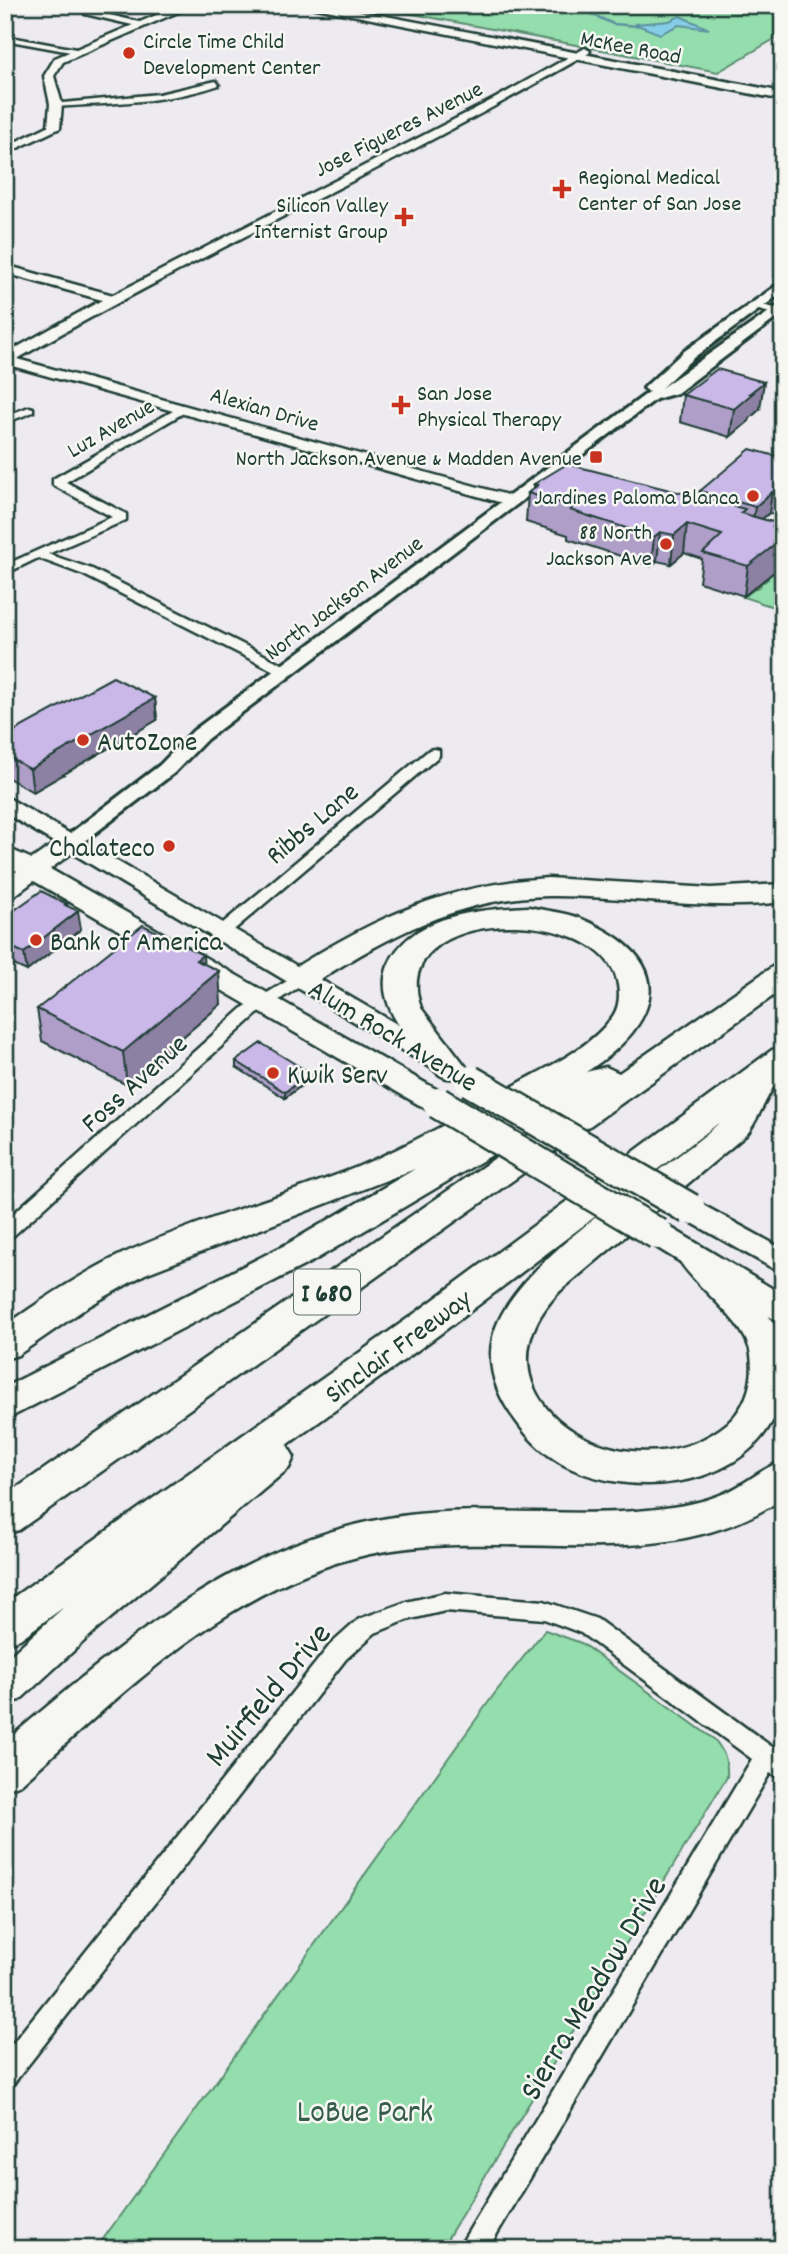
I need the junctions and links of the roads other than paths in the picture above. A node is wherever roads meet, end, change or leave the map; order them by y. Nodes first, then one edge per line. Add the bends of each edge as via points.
1 (17, 5) edge
2 (189, 5) edge
3 (307, 5) edge
4 (342, 5) edge
5 (5, 10) edge
6 (88, 12) dead end
7 (141, 24) junction
8 (5, 38) edge
9 (76, 51) junction
10 (581, 54) junction
11 (216, 83) dead end
12 (783, 88) edge
13 (783, 96) edge
14 (56, 104) junction
15 (5, 151) edge
16 (5, 269) edge
17 (783, 285) edge
18 (114, 299) junction
19 (754, 306) junction
20 (780, 310) edge
21 (5, 360) edge
22 (651, 397) junction
23 (184, 409) junction
24 (29, 410) dead end
25 (5, 420) edge
26 (512, 501) junction
27 (37, 554) junction
28 (5, 570) edge
29 (285, 671) junction
30 (433, 753) dead end
31 (5, 803) edge
32 (71, 842) junction
33 (5, 854) edge
34 (34, 870) junction
35 (5, 891) edge
36 (783, 894) edge
37 (223, 931) junction
38 (783, 974) edge
39 (302, 977) junction
40 (263, 1002) junction
41 (777, 1063) edge
42 (649, 1067) junction
43 (461, 1074) junction
44 (5, 1232) edge
45 (696, 1258) junction
46 (783, 1263) edge
47 (783, 1310) edge
48 (427, 1324) junction
49 (5, 1345) edge
50 (5, 1405) edge
51 (783, 1477) edge
52 (5, 1518) edge
53 (5, 1626) edge
54 (5, 1687) edge
55 (774, 1763) edge
56 (5, 1770) edge
57 (5, 2074) edge
58 (472, 2249) edge

1 - 5 street
2 - 7 street
3 - 10 main road, McKee Road
4 - 10 main road, McKee Road
6 - 7 street
7 - 9 street
8 - 9 street
9 - 14 street via 59,60 49,76
10 - 12 main road, McKee Road
10 - 13 main road, McKee Road
10 - 18 street, Jose Figueres Avenue
11 - 14 street via 155,96
14 - 15 street via 54,128
16 - 18 street
17 - 19 main road, North Jackson Avenue
18 - 21 street, Jose Figueres Avenue
19 - 20 street
19 - 22 main road, North Jackson Avenue via 653,385
20 - 22 main road, North Jackson Avenue via 671,390
21 - 23 street, Alexian Drive
22 - 26 main road, North Jackson Avenue via 554,475
23 - 26 street, Alexian Drive
23 - 27 street, Luz Avenue via 57,482 122,517
24 - 25 street
26 - 29 main road, North Jackson Avenue
27 - 28 street, Luz Avenue
27 - 29 street via 88,572
29 - 32 main road, North Jackson Avenue
30 - 37 street, Ribbs Lane
31 - 32 main road, Alum Rock Avenue
32 - 34 main road
32 - 37 main road, Alum Rock Avenue
33 - 34 main road, Alum Rock Avenue
34 - 35 main road
34 - 40 main road, Alum Rock Avenue
36 - 39 highway via 737,898 564,887 470,895 394,922
37 - 39 main road, Alum Rock Avenue
38 - 42 highway, I 680
39 - 40 street, Foss Avenue
39 - 43 main road, Alum Rock Avenue
40 - 44 street, Foss Avenue
40 - 45 main road, Alum Rock Avenue, bridge
41 - 45 highway via 734,1129 573,1259 542,1287 517,1320 510,1339 513,1383 539,1426 579,1453 602,1462 655,1471 724,1456 759,1430 775,1392 770,1353 750,1318
41 - 48 highway, Sinclair Freeway
42 - 50 highway via 590,1082 301,1252
42 - 52 highway, I 680
43 - 46 main road, Alum Rock Avenue, bridge
43 - 49 highway via 414,1024 402,999 404,965 423,942 479,919 530,915 573,923 594,933 623,958 634,988 629,1017 616,1034 582,1058 465,1130 397,1163 149,1257 68,1302
45 - 47 main road, Alum Rock Avenue
48 - 53 highway, Sinclair Freeway
48 - 54 highway
51 - 56 highway via 729,1509 676,1522 593,1528 420,1529 305,1556 230,1590 194,1614
55 - 57 street, Muirfield Drive via 589,1626 544,1610 445,1602 367,1626 338,1652
55 - 58 street, Sierra Meadow Drive

